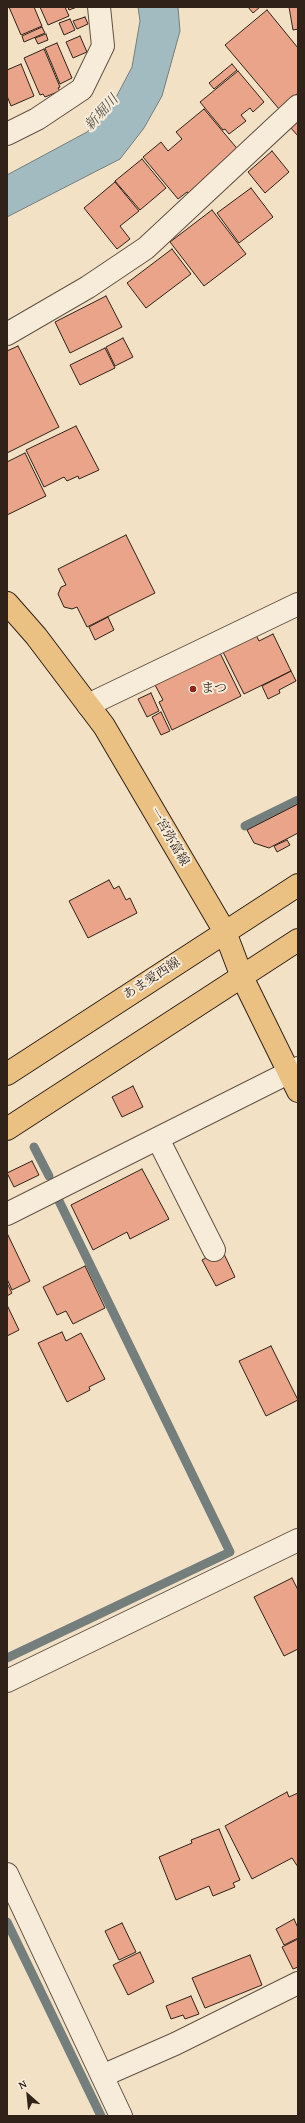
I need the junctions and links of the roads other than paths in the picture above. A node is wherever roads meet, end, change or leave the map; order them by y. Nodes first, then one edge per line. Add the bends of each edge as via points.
1 (98, 7) edge
2 (298, 106) edge
3 (7, 134) edge
4 (7, 334) edge
5 (7, 603) edge
6 (298, 604) edge
7 (88, 705) junction
8 (298, 885) edge
9 (225, 932) junction
10 (298, 940) edge
11 (242, 977) junction
12 (7, 1074) edge
13 (295, 1077) edge
14 (7, 1129) edge
15 (158, 1139) junction
16 (7, 1214) edge
17 (214, 1250) dead end
18 (298, 1540) edge
19 (7, 1681) edge
20 (7, 1874) edge
21 (298, 1983) edge
22 (102, 2076) junction
23 (121, 2116) edge

1 - 3 street via 103,46 82,89 37,119
2 - 4 street via 146,248 88,287
5 - 7 main road, 一宮弥富線 via 36,636
6 - 7 street
7 - 9 main road, 一宮弥富線 via 104,726
8 - 9 main road, あま愛西線
9 - 11 main road, 一宮弥富線
9 - 12 main road, あま愛西線
10 - 11 main road
11 - 13 main road, 一宮弥富線
11 - 14 main road
13 - 15 street
15 - 16 street
15 - 17 street
18 - 19 street
20 - 22 street
21 - 22 street via 175,2044
22 - 23 street

